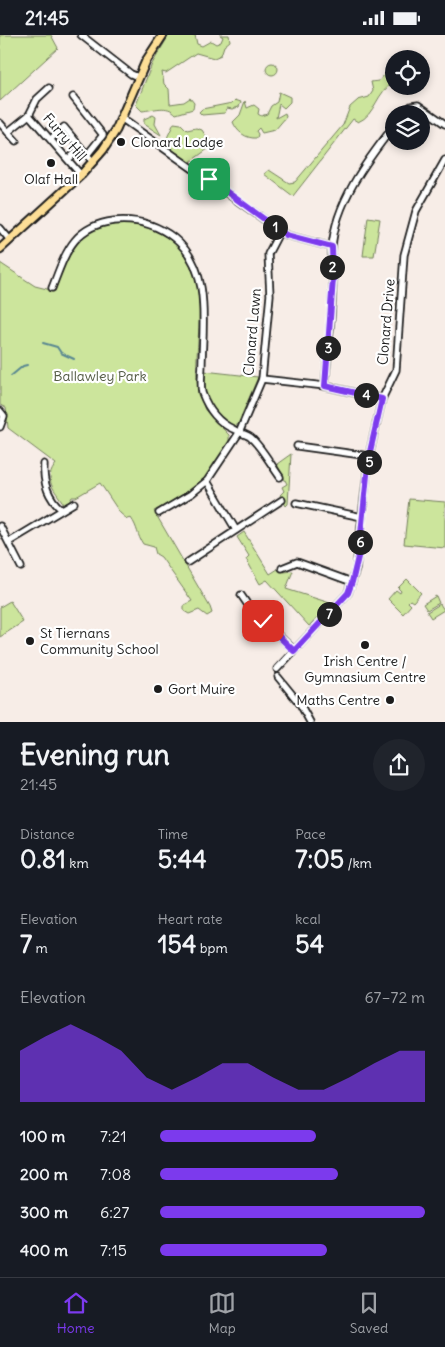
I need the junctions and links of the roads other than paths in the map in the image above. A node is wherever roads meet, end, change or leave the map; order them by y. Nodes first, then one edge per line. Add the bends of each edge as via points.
1 (81, 35) edge
2 (163, 35) edge
3 (138, 77) junction
4 (49, 88) dead end
5 (73, 97) dead end
6 (430, 113) edge
7 (29, 115) junction
8 (121, 119) junction
9 (0, 123) edge
10 (445, 124) edge
11 (8, 132) junction
12 (53, 137) dead end
13 (385, 138) edge
14 (16, 141) dead end
15 (81, 148) junction
16 (87, 155) junction
17 (71, 157) dead end
18 (445, 160) edge
19 (93, 162) junction
20 (81, 175) junction
21 (0, 229) edge
22 (280, 231) junction
23 (10, 240) junction
24 (332, 247) junction
25 (0, 249) edge
26 (52, 288) dead end
27 (262, 379) junction
28 (325, 386) junction
29 (382, 399) junction
30 (0, 411) edge
31 (0, 427) edge
32 (239, 433) junction
33 (296, 446) dead end
34 (369, 456) junction
35 (44, 464) dead end
36 (280, 477) dead end
37 (208, 481) junction
38 (282, 500) dead end
39 (74, 503) dead end
40 (296, 503) dead end
41 (61, 509) junction
42 (158, 513) dead end
43 (362, 517) junction
44 (0, 526) edge
45 (236, 530) junction
46 (9, 542) junction
47 (188, 562) dead end
48 (21, 567) dead end
49 (282, 568) dead end
50 (352, 582) junction
51 (241, 595) dead end
52 (294, 651) junction
53 (277, 669) dead end
54 (278, 677) dead end
55 (310, 722) edge

1 - 3 street
2 - 3 main road
3 - 8 main road
4 - 7 street, Furry Hill via 37,99
5 - 16 street via 103,135
6 - 10 street
7 - 11 street, Furry Hill
7 - 20 street, Furry Hill
8 - 19 main road via 104,150
8 - 22 street
9 - 11 street
11 - 14 street
12 - 15 street via 64,127
13 - 24 street via 354,182
15 - 16 street
15 - 17 street
16 - 19 street
18 - 29 street, Clonard Drive via 423,195 404,255 396,370
19 - 20 main road
20 - 23 main road
21 - 23 street
22 - 24 street
22 - 27 street, Clonard Lawn via 268,254 270,295
23 - 25 main road
24 - 28 street via 333,279
26 - 32 street via 70,245 100,223 134,221 166,232 189,255 197,270 204,314 202,391 214,415
27 - 28 street
27 - 32 street, Clonard Lawn
28 - 29 street
29 - 34 street, Clonard Drive
30 - 31 street via 4,416
32 - 36 street via 250,438
32 - 37 street, Clonard Lawn
33 - 34 street
34 - 43 street, Clonard Drive
35 - 41 street via 43,478
37 - 42 street, Clonard Lawn
37 - 45 street
38 - 45 street
39 - 41 street
40 - 43 street
41 - 46 street
43 - 50 street, Clonard Drive
44 - 46 street
45 - 47 street
46 - 48 street
49 - 50 street via 297,562
50 - 52 street, Clonard Drive via 348,593
51 - 52 street via 248,607
52 - 53 street, Clonard Drive
54 - 55 street via 300,703

